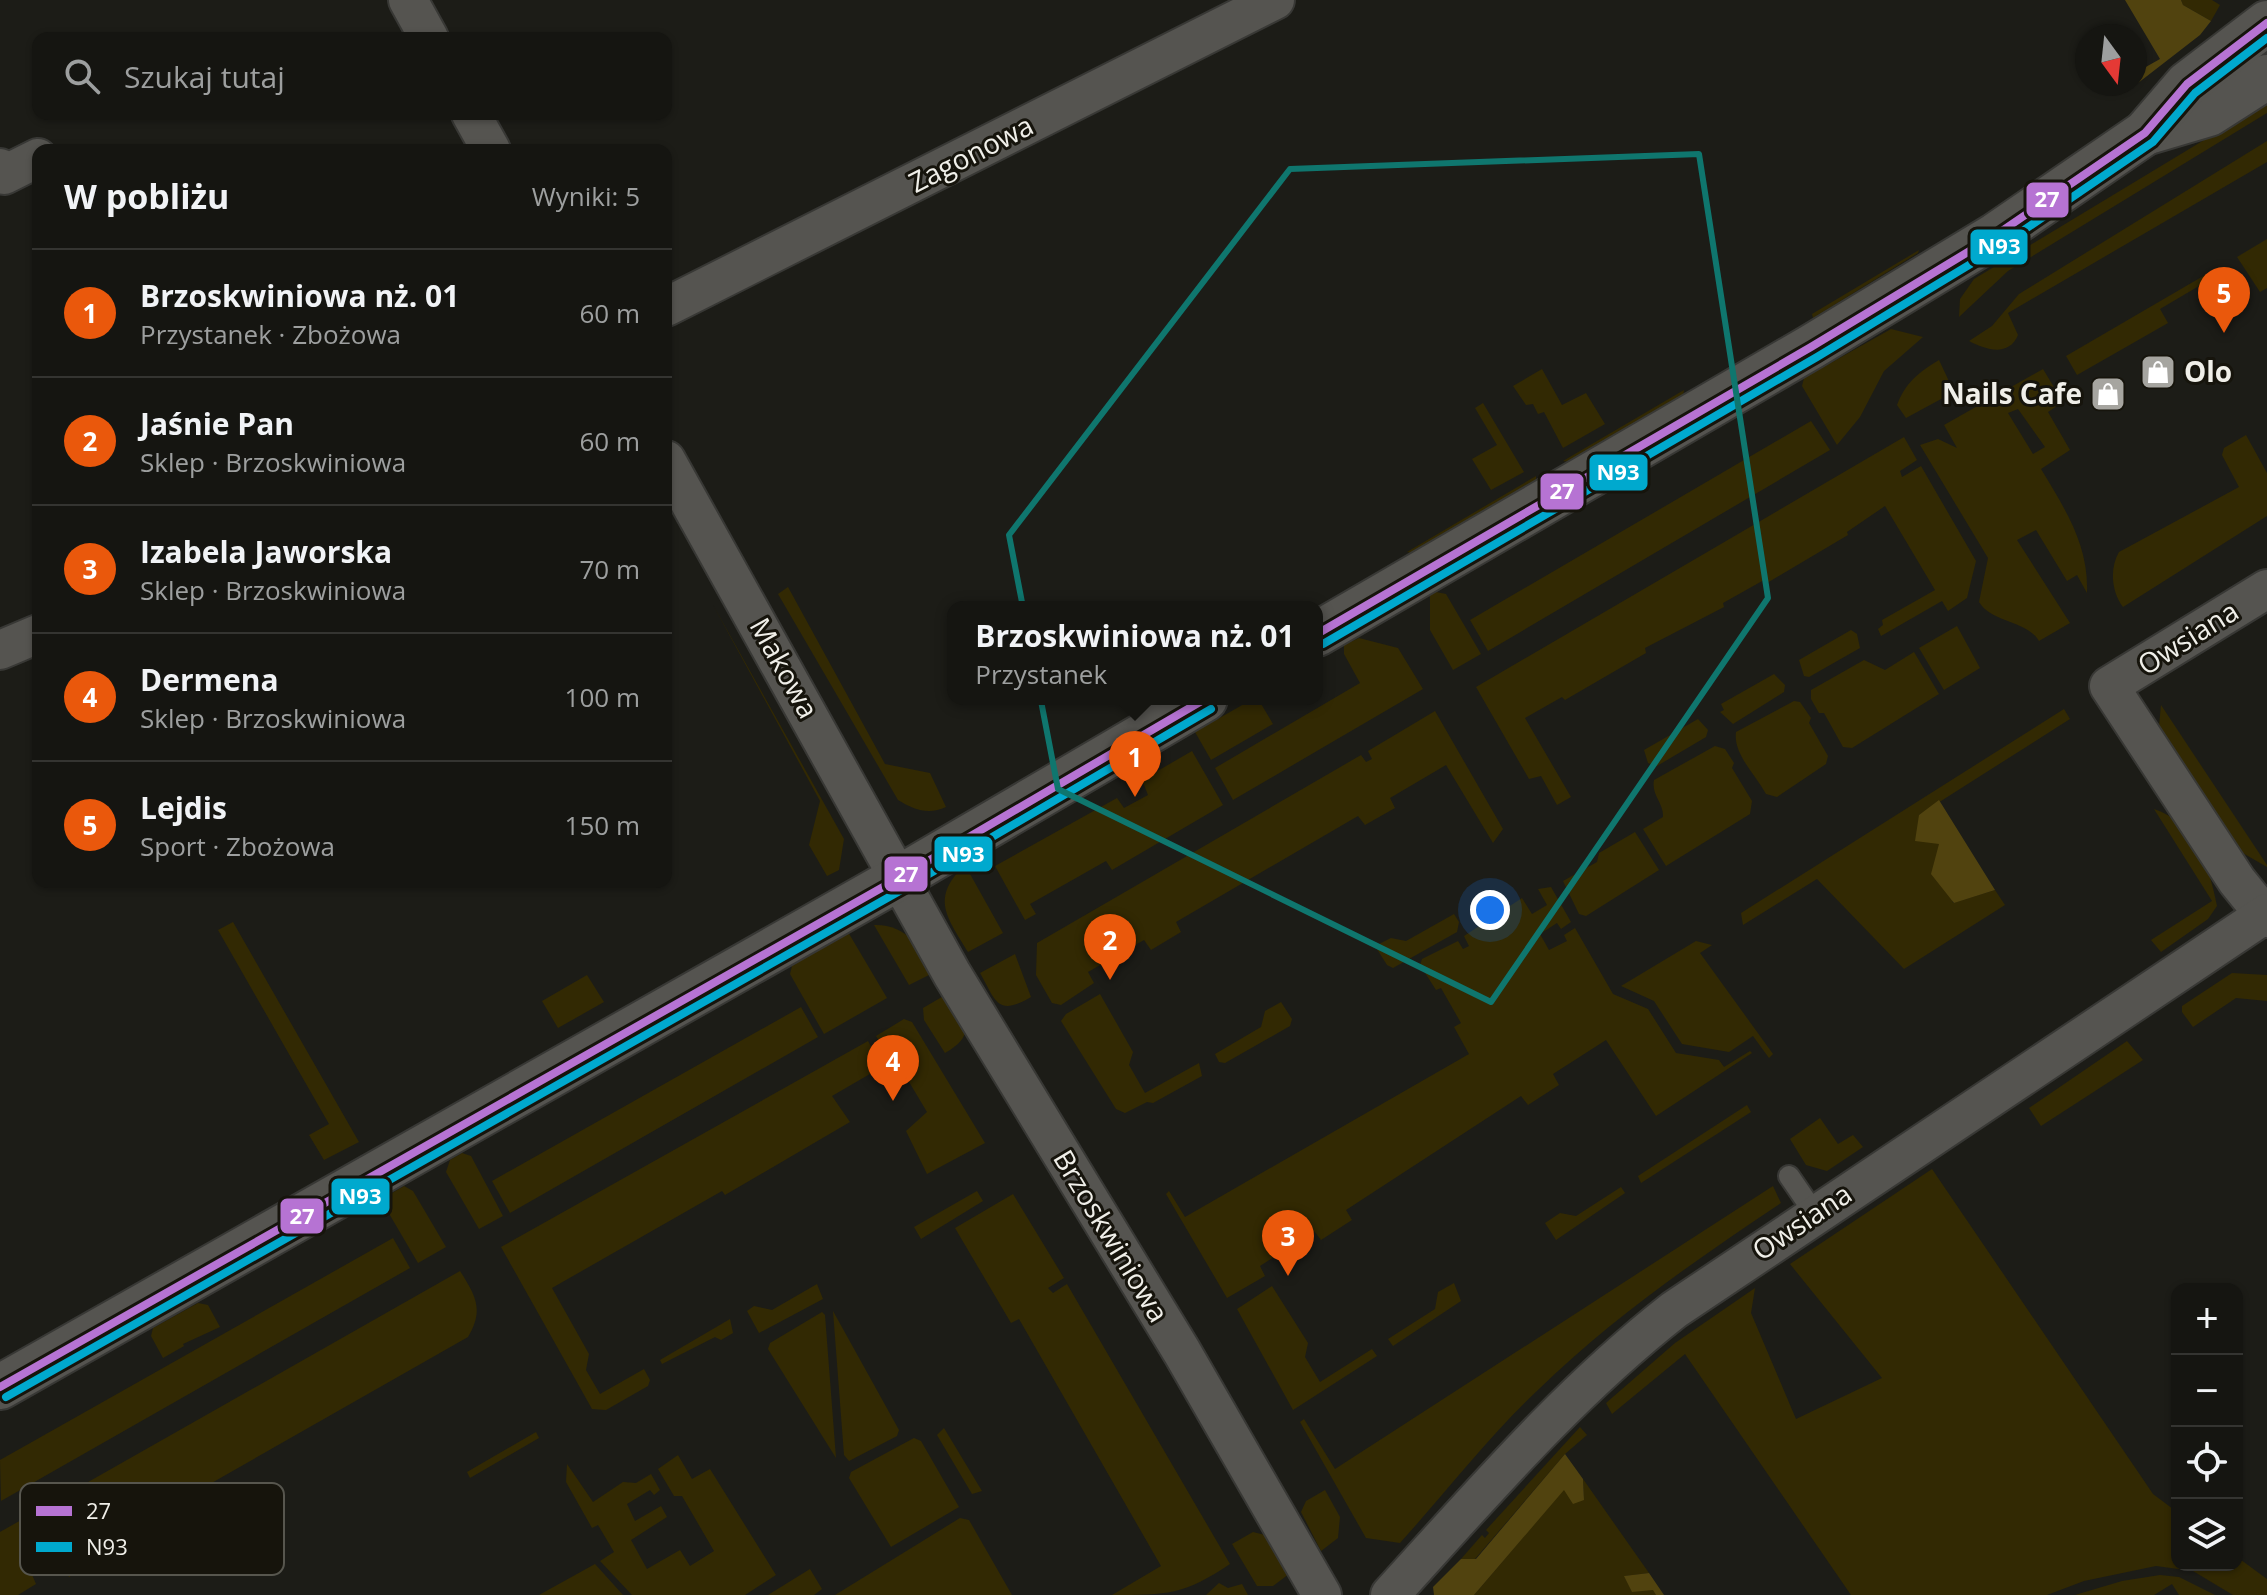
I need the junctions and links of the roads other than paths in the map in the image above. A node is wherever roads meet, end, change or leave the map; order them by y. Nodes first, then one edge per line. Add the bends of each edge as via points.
1 (408, 0) edge
2 (2256, 0) edge
3 (1270, 1) edge
4 (2267, 23) edge
5 (426, 32) edge
6 (2215, 61) junction
7 (2267, 77) edge
8 (474, 120) edge
9 (2145, 133) junction
10 (488, 144) edge
11 (32, 159) edge
12 (1, 173) edge
13 (672, 304) edge
14 (672, 471) edge
15 (2267, 589) edge
16 (1323, 630) edge
17 (32, 637) edge
18 (0, 650) edge
19 (1195, 705) edge
20 (899, 878) junction
21 (2266, 915) edge
22 (1789, 1176) dead end
23 (1815, 1214) junction
24 (0, 1387) edge
25 (1322, 1595) edge
26 (1390, 1595) edge

1 - 5 street
2 - 6 street
3 - 13 street, Zagonowa
4 - 6 street
6 - 9 street via 2187,84
7 - 9 street via 2209,114
8 - 10 street
9 - 16 street via 1918,283
11 - 12 street
14 - 20 street, Makowa
15 - 21 street, Owsiana via 2109,686 2237,881
17 - 18 street
19 - 20 street
20 - 24 street
20 - 25 street, Brzoskwiniowa
21 - 23 street, Owsiana
22 - 23 lane
23 - 26 street, Owsiana via 1674,1310 1600,1371 1517,1452

